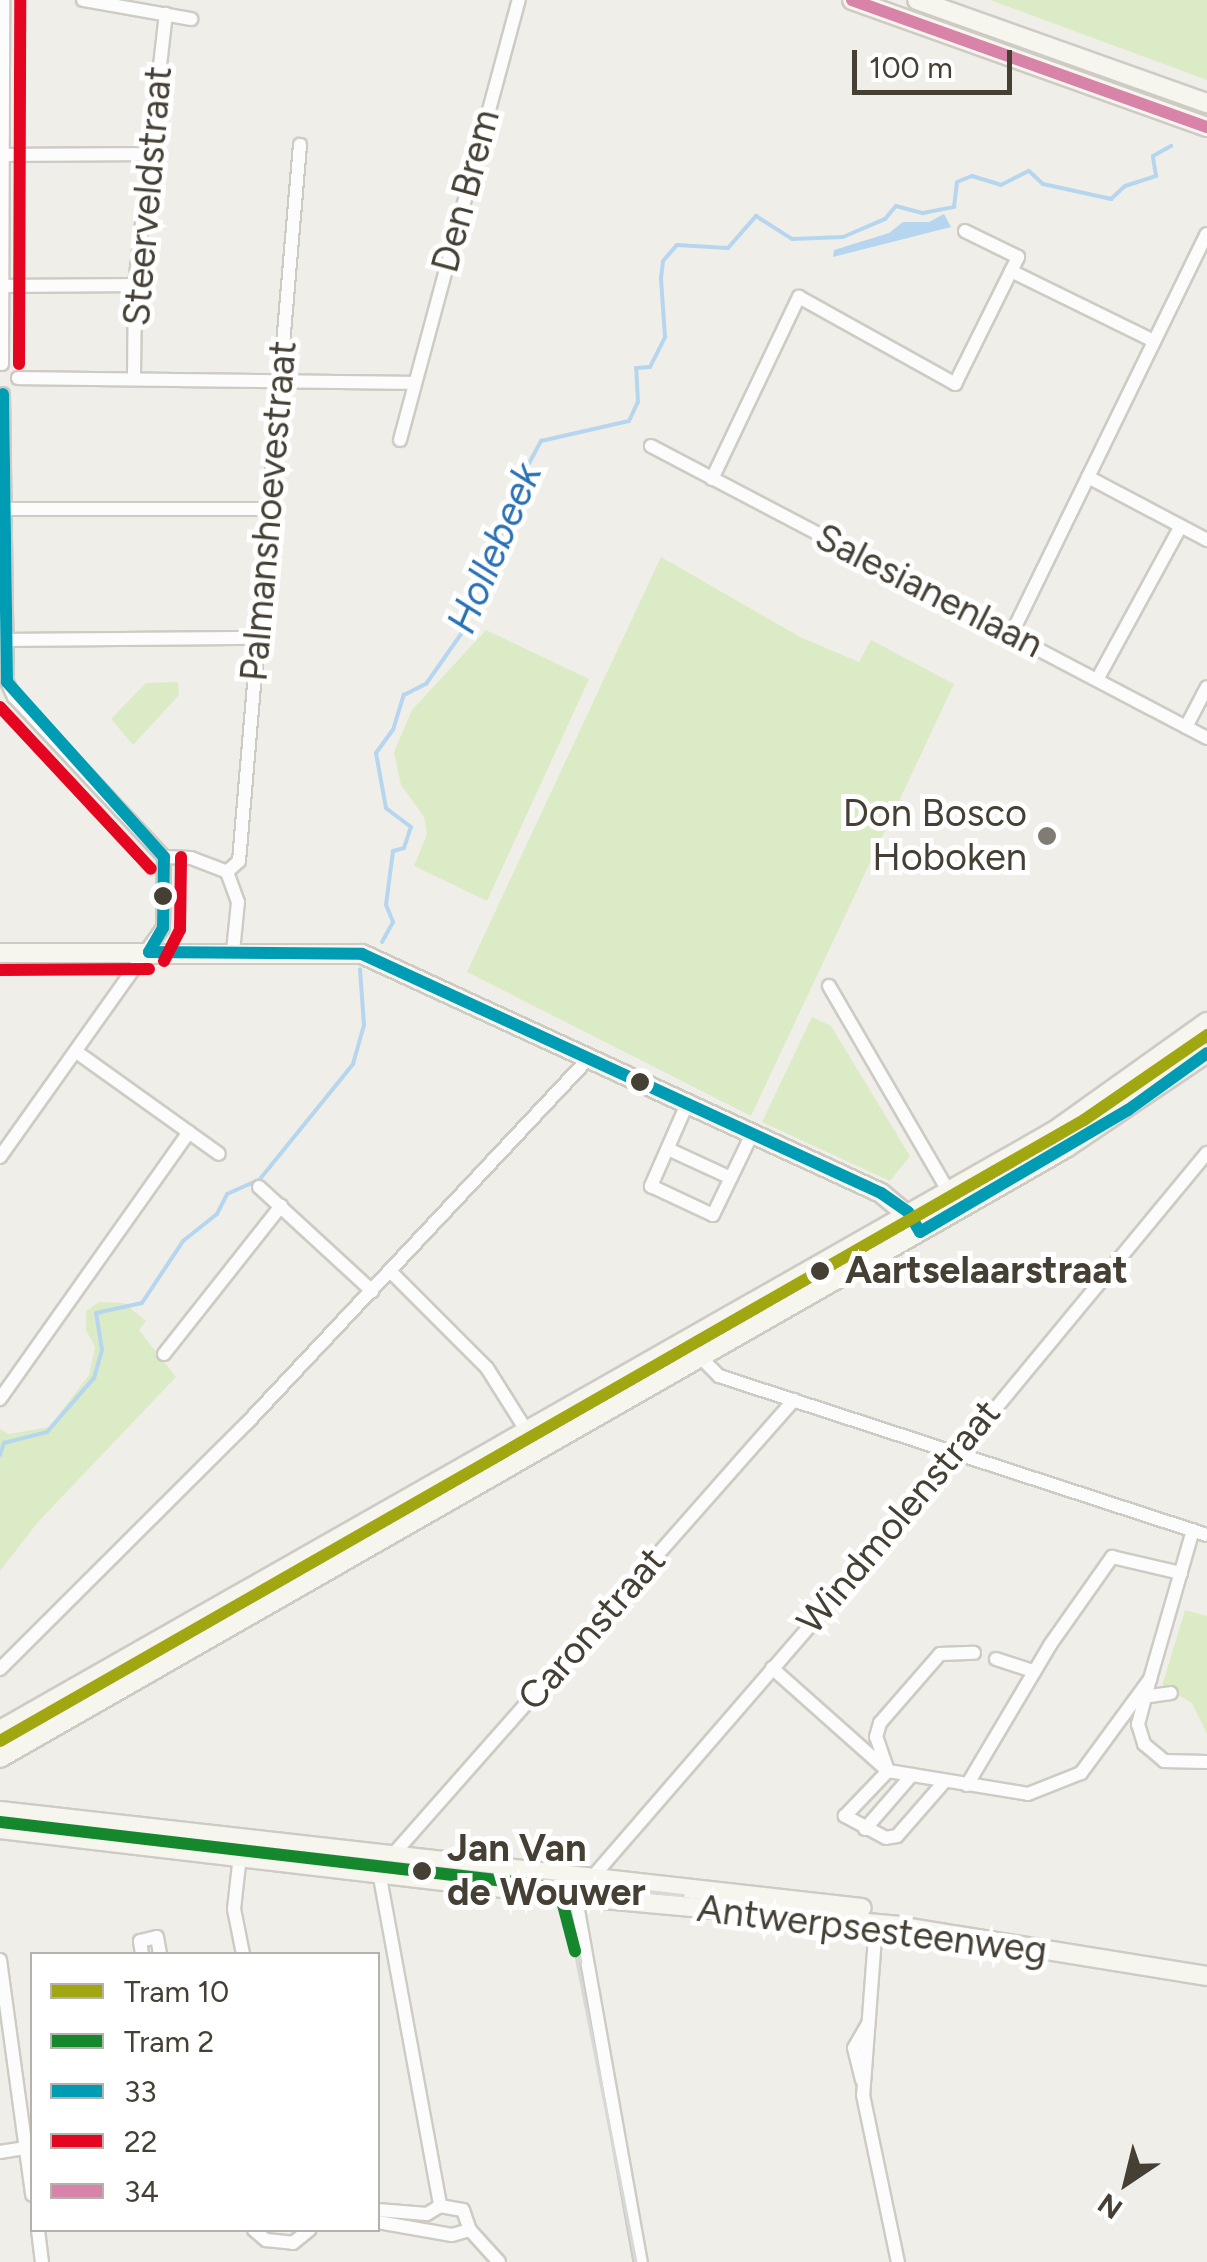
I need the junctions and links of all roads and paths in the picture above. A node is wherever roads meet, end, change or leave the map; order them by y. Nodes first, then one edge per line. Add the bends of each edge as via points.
1 (3, 0) edge
2 (83, 0) edge
3 (519, 0) edge
4 (852, 0) edge
5 (917, 0) edge
6 (166, 14) junction
7 (191, 19) dead end
8 (1207, 103) edge
9 (1207, 126) edge
10 (1, 145) edge
11 (300, 145) dead end
12 (148, 154) junction
13 (965, 231) dead end
14 (1207, 234) edge
15 (1011, 271) junction
16 (135, 285) junction
17 (3, 286) junction
18 (1154, 341) junction
19 (1, 364) edge
20 (18, 378) junction
21 (134, 378) junction
22 (280, 381) junction
23 (414, 382) junction
24 (2, 394) edge
25 (400, 440) dead end
26 (650, 446) dead end
27 (1088, 477) junction
28 (712, 478) junction
29 (5, 509) junction
30 (270, 509) junction
31 (1181, 526) junction
32 (1207, 540) edge
33 (1010, 635) junction
34 (260, 638) junction
35 (7, 640) junction
36 (1098, 678) junction
37 (1207, 687) edge
38 (1186, 727) junction
39 (1207, 738) edge
40 (164, 857) junction
41 (227, 872) junction
42 (233, 951) junction
43 (150, 952) junction
44 (0, 954) edge
45 (829, 986) dead end
46 (1207, 1022) edge
47 (78, 1053) junction
48 (1207, 1053) edge
49 (589, 1058) junction
50 (687, 1104) junction
51 (189, 1132) junction
52 (752, 1134) junction
53 (668, 1149) junction
54 (1207, 1153) edge
55 (219, 1154) dead end
56 (0, 1157) edge
57 (730, 1178) junction
58 (259, 1187) dead end
59 (946, 1189) junction
60 (280, 1206) junction
61 (908, 1212) junction
62 (920, 1232) junction
63 (390, 1272) junction
64 (372, 1291) junction
65 (683, 1340) junction
66 (164, 1354) dead end
67 (696, 1360) junction
68 (0, 1398) edge
69 (794, 1400) junction
70 (526, 1430) junction
71 (955, 1450) junction
72 (1200, 1533) edge
73 (1181, 1573) junction
74 (974, 1653) dead end
75 (996, 1659) dead end
76 (772, 1668) junction
77 (0, 1669) edge
78 (1034, 1671) junction
79 (1150, 1678) junction
80 (1170, 1693) dead end
81 (1150, 1696) junction
82 (0, 1730) edge
83 (0, 1758) edge
84 (1207, 1762) edge
85 (888, 1770) junction
86 (912, 1775) junction
87 (945, 1780) junction
88 (967, 1785) junction
89 (1, 1816) edge
90 (865, 1829) junction
91 (240, 1855) junction
92 (385, 1865) junction
93 (590, 1880) junction
94 (571, 1896) junction
95 (862, 1908) dead end
96 (876, 1924) junction
97 (142, 1952) edge
98 (160, 1952) edge
99 (243, 1952) edge
100 (0, 1960) edge
101 (1207, 1976) edge
102 (26, 2148) junction
103 (0, 2152) edge
104 (30, 2180) edge
105 (440, 2206) junction
106 (380, 2210) edge
107 (427, 2220) junction
108 (380, 2222) edge
109 (470, 2230) junction
110 (38, 2232) edge
111 (256, 2232) edge
112 (306, 2232) edge
113 (42, 2262) edge
114 (499, 2262) edge
115 (641, 2262) edge
116 (898, 2262) edge

1 - 10 street
2 - 6 street
3 - 23 street, Den Brem
4 - 9 main road
5 - 8 main road
6 - 7 street
6 - 12 street, Steerveldstraat
10 - 12 street
10 - 17 street
11 - 22 street, Palmanshoevestraat
12 - 16 street, Steerveldstraat
13 - 15 street via 1018,257
14 - 18 street
15 - 18 street
15 - 28 street via 955,384 799,297
16 - 17 street
16 - 21 street, Steerveldstraat
17 - 19 street
18 - 27 street
19 - 20 street
20 - 21 street
20 - 24 street
21 - 22 street
22 - 23 street
22 - 30 street, Palmanshoevestraat
23 - 25 street, Den Brem
24 - 29 street
26 - 28 street, Salesianenlaan
27 - 31 street
27 - 33 street
28 - 33 street, Salesianenlaan
29 - 30 street
29 - 35 street
30 - 34 street, Palmanshoevestraat
31 - 32 street
31 - 36 street
33 - 36 street, Salesianenlaan
34 - 35 street
34 - 41 street, Palmanshoevestraat via 238,861
35 - 40 street via 14,697
36 - 38 street, Salesianenlaan
37 - 38 street
38 - 39 street, Salesianenlaan
40 - 41 street via 191,858
40 - 43 street via 163,928
41 - 42 street via 238,902
42 - 43 main road
42 - 49 main road via 362,954
43 - 44 main road
43 - 47 street
45 - 59 street
46 - 59 main road via 1054,1131
47 - 51 street
47 - 56 street
48 - 62 main road via 1128,1110
49 - 50 main road
49 - 63 street
50 - 52 main road
50 - 53 street
51 - 55 street
51 - 68 street
52 - 57 street
52 - 61 main road
53 - 57 street
53 - 57 street via 651,1186 713,1215
54 - 71 street, Windmolenstraat
58 - 60 street
59 - 61 main road
60 - 64 street
60 - 66 street
61 - 62 main road
61 - 65 main road
62 - 67 main road
63 - 64 street
63 - 70 street via 487,1368
64 - 77 street
65 - 67 street
65 - 70 main road
67 - 69 street via 714,1374
67 - 83 main road
69 - 71 street
69 - 92 street, Caronstraat
70 - 82 main road
71 - 72 street
71 - 76 street, Windmolenstraat
72 - 73 street
73 - 78 street via 1112,1558
73 - 79 street
74 - 85 street via 940,1654 880,1723 876,1738
75 - 78 street
76 - 85 street
76 - 93 street, Windmolenstraat
78 - 88 street
79 - 81 street
79 - 88 street via 1081,1773 1028,1794
80 - 81 street
81 - 84 street via 1138,1724 1153,1755
85 - 86 street
85 - 90 street via 845,1816
86 - 87 street
86 - 90 street
87 - 88 street
87 - 90 street via 896,1836
89 - 91 main road, Antwerpsesteenweg
89 - 92 main road, Antwerpsesteenweg
91 - 92 main road, Antwerpsesteenweg
91 - 99 street via 234,1909
92 - 93 main road, Antwerpsesteenweg
92 - 94 main road, Antwerpsesteenweg
92 - 105 street
93 - 94 street, Windmolenstraat
93 - 95 main road, Antwerpsesteenweg
94 - 96 main road, Antwerpsesteenweg
94 - 115 street
96 - 101 main road, Antwerpsesteenweg
96 - 116 street via 868,2024 854,2048
97 - 98 street via 140,1940 158,1937
100 - 102 street
102 - 103 street
102 - 104 street
105 - 107 street
105 - 109 street via 463,2210
106 - 107 street
107 - 108 street
107 - 109 street via 452,2236
109 - 114 street
110 - 113 street
111 - 112 street via 292,2243

